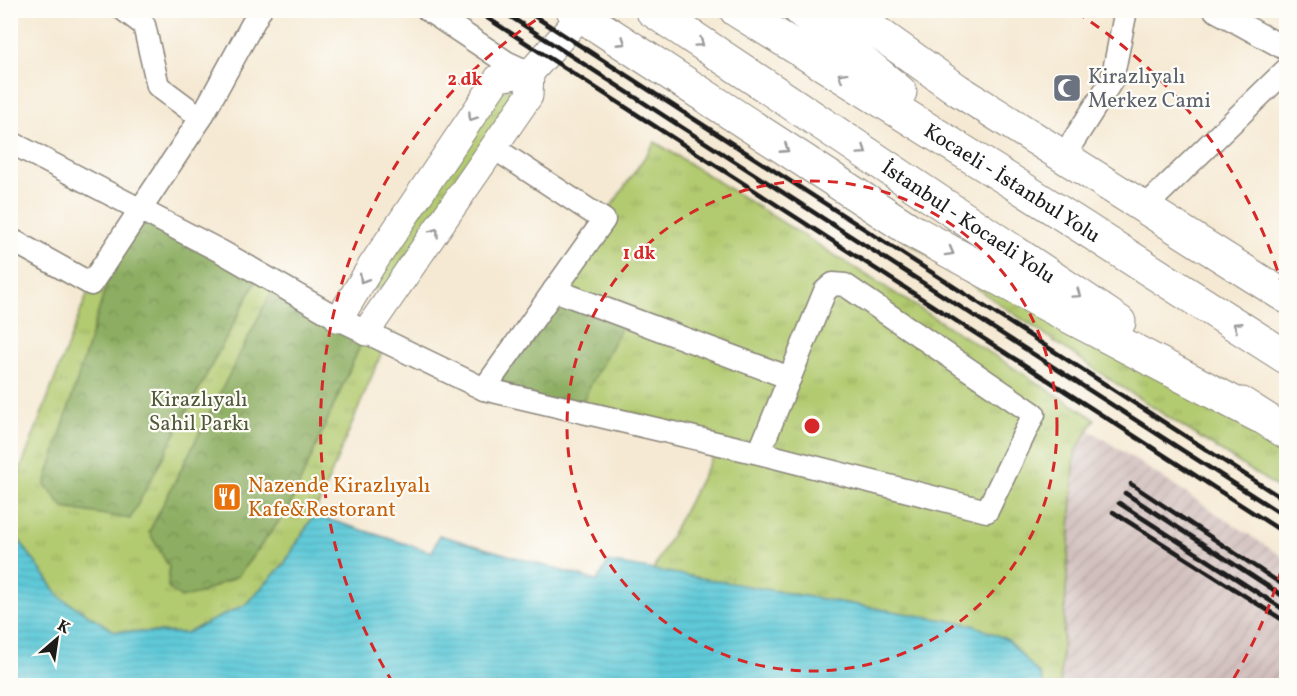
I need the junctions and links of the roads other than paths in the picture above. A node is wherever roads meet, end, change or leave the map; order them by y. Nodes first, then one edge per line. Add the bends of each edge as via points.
1 (124, 10) edge
2 (260, 10) edge
3 (428, 10) edge
4 (652, 10) edge
5 (736, 10) edge
6 (800, 10) edge
7 (846, 10) edge
8 (1126, 10) edge
9 (1215, 10) edge
10 (580, 13) edge
11 (1287, 49) edge
12 (1287, 70) edge
13 (530, 72) junction
14 (201, 118) junction
15 (10, 142) edge
16 (494, 148) junction
17 (1063, 157) junction
18 (1009, 180) junction
19 (1146, 206) junction
20 (139, 210) junction
21 (10, 239) edge
22 (554, 290) junction
23 (1287, 297) edge
24 (339, 319) junction
25 (366, 332) junction
26 (1287, 357) edge
27 (790, 378) junction
28 (484, 389) junction
29 (1273, 424) edge
30 (759, 453) junction

1 - 14 street via 144,25 158,86
2 - 14 street
3 - 13 street via 506,62
4 -> 29 highway, İstanbul - Kocaeli Yolu
18 -> 5 highway, Kocaeli - İstanbul Yolu
6 - 18 highway
7 - 17 main road via 958,90
8 - 17 street via 1112,80
9 - 11 street
10 - 13 street
10 -> 29 highway via 909,229
12 - 19 street
13 - 16 street via 529,96
13 -> 24 street via 498,78
14 - 20 street
15 - 20 street
16 - 22 street via 604,220
25 -> 16 street
17 - 19 main road
26 -> 18 highway, Kocaeli - İstanbul Yolu
19 - 23 main road
20 - 21 street via 91,284
20 - 24 street
22 - 27 street
22 - 28 street
24 - 25 street
25 - 28 street
27 - 30 street
27 - 30 street via 825,291 833,284 845,285 1034,414 987,511
28 - 30 street

